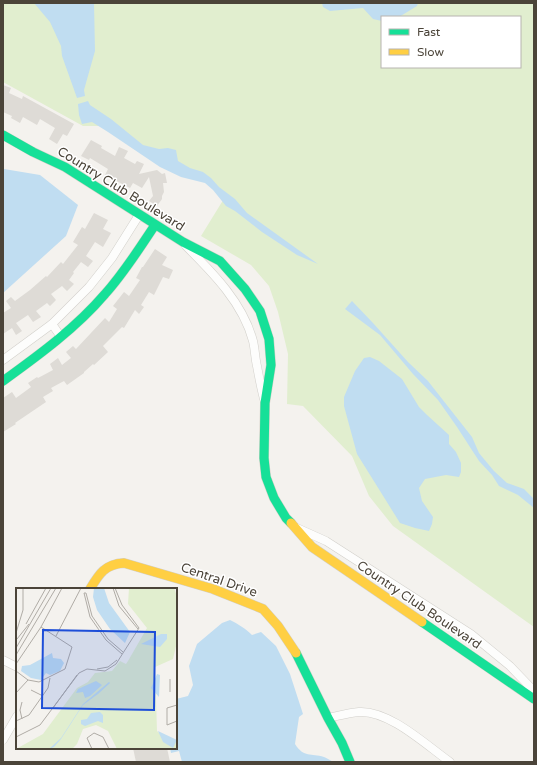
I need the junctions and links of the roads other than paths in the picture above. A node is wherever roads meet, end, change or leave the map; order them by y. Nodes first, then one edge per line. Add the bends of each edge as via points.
1 (3, 135) edge
2 (139, 215) junction
3 (155, 225) junction
4 (183, 242) junction
5 (52, 324) junction
6 (61, 337) junction
7 (3, 360) edge
8 (3, 381) edge
9 (265, 403) junction
10 (295, 527) junction
11 (91, 588) edge
12 (3, 660) edge
13 (16, 666) edge
14 (534, 691) edge
15 (534, 699) edge
16 (16, 718) edge
17 (328, 718) junction
18 (3, 740) edge
19 (350, 762) edge
20 (450, 762) edge

1 - 2 street, Country Club Boulevard via 65,167
2 - 3 street, Country Club Boulevard
2 - 5 street via 112,258 89,287
3 - 4 street, Country Club Boulevard
3 - 6 street via 127,267 97,303
4 - 9 street, Country Club Boulevard via 209,269 244,317 253,341
4 - 9 street, Country Club Boulevard via 220,261 245,288 260,311 269,339 272,364
5 - 6 street
5 - 7 street
6 - 8 street
9 - 10 street, Country Club Boulevard via 266,477 274,498 286,518
10 - 14 street, Country Club Boulevard via 326,541 471,634 510,666
10 - 15 street, Country Club Boulevard via 312,547
11 - 17 street, Central Drive via 106,568 112,564 124,563 213,589 263,609 295,652
12 - 13 street
16 - 18 street
17 - 19 street, Central Drive
17 - 20 street via 360,712 377,714 399,724

